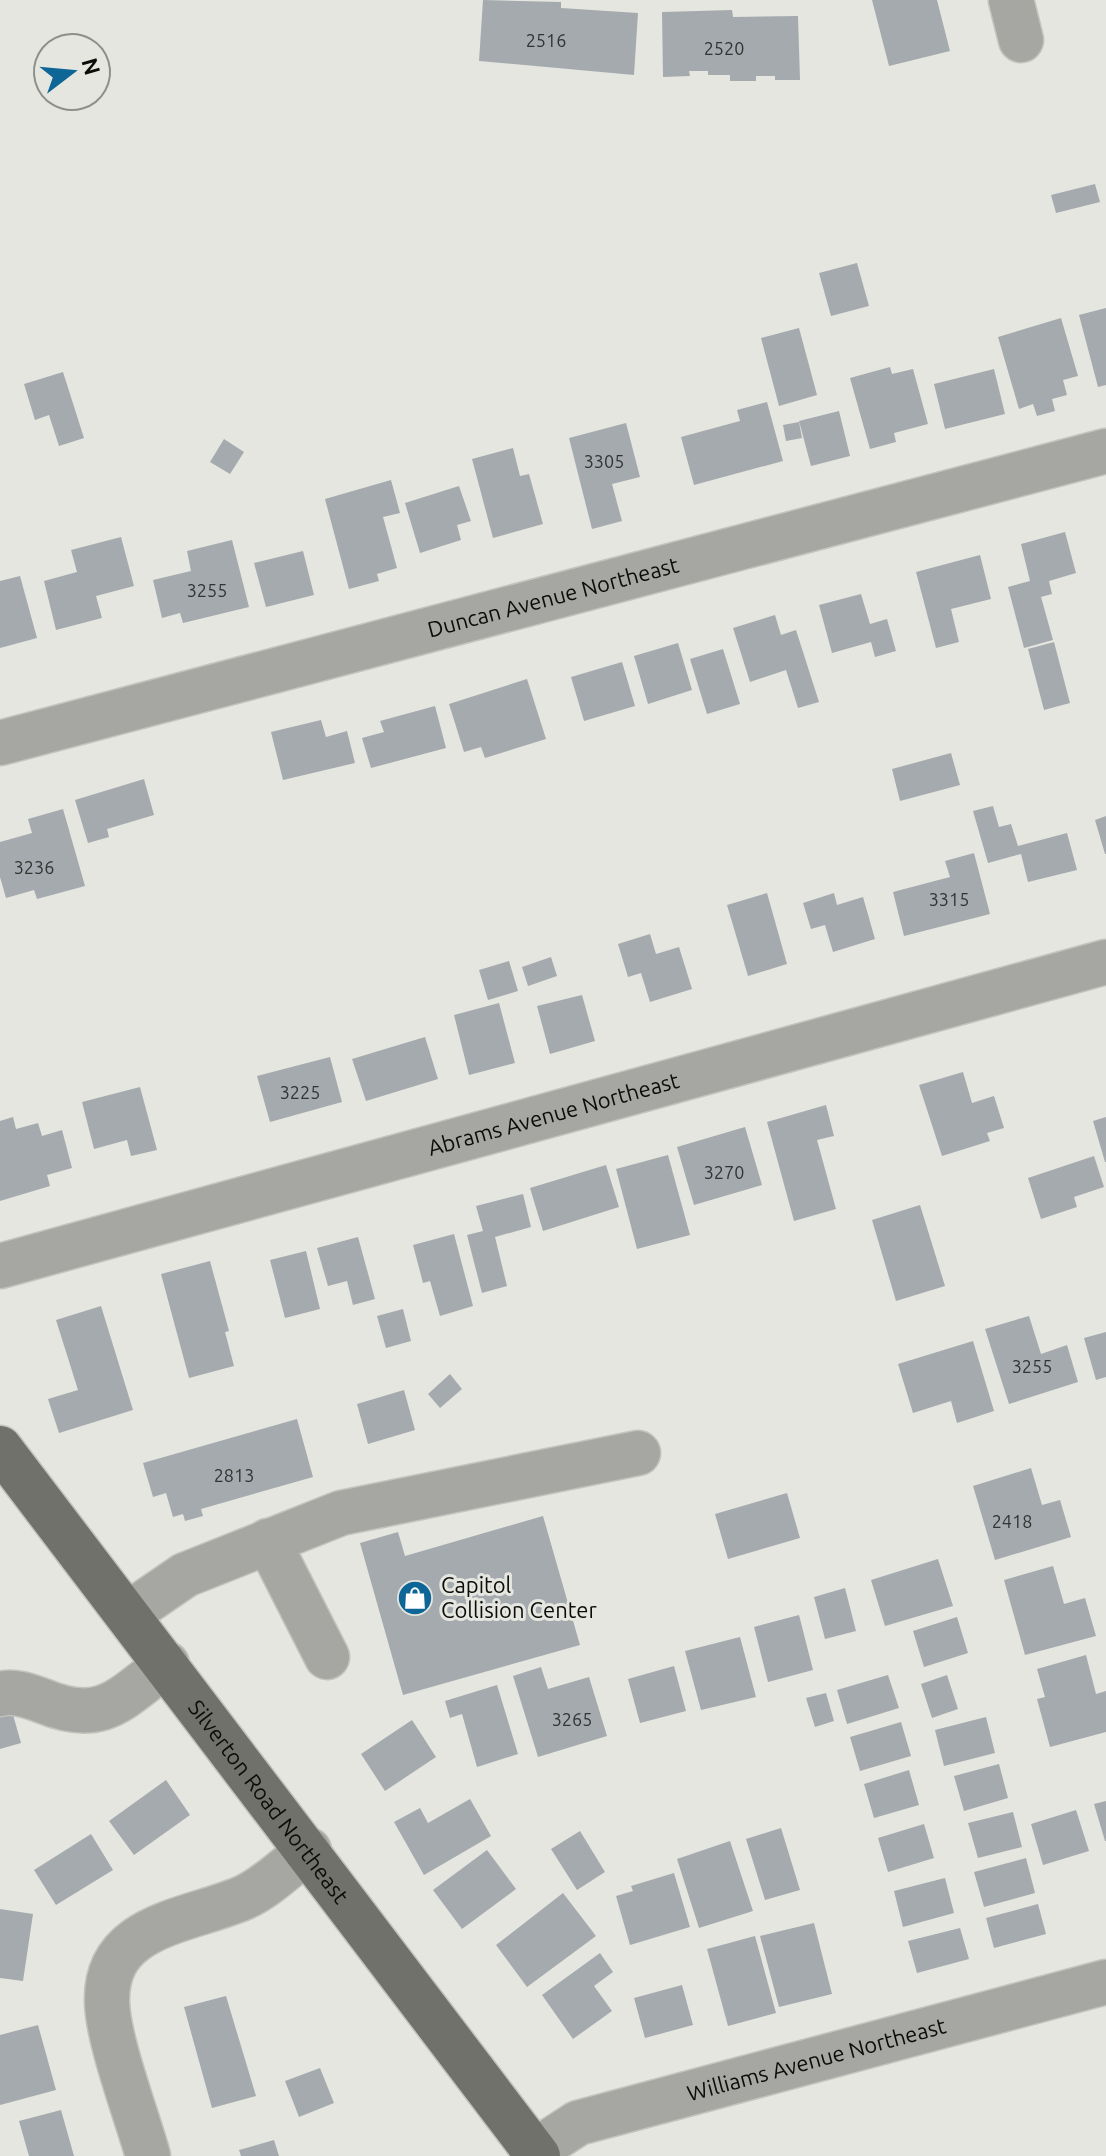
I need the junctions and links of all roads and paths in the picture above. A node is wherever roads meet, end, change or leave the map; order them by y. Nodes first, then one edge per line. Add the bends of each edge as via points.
1 (1106, 451) edge
2 (0, 743) edge
3 (1106, 962) edge
4 (0, 1266) edge
5 (0, 1448) edge
6 (638, 1453) dead end
7 (268, 1541) junction
8 (128, 1614) junction
9 (327, 1657) dead end
10 (167, 1664) junction
11 (0, 1694) edge
12 (309, 1850) junction
13 (1106, 1982) edge
14 (537, 2153) edge
15 (148, 2156) edge

1 - 2 street, Duncan Avenue Northeast
3 - 4 street, Abrams Avenue Northeast
5 - 8 main road, Silverton Road Northeast
6 - 7 street via 341,1513
7 - 8 street via 185,1575
7 - 9 street
8 - 10 main road, Silverton Road Northeast
10 - 11 street via 92,1712 74,1713 29,1695
10 - 12 main road, Silverton Road Northeast
12 - 14 main road, Silverton Road Northeast
12 - 15 street via 247,1896 136,1937 118,1957 109,1977 107,2005
13 - 14 street, Williams Avenue Northeast via 578,2123

